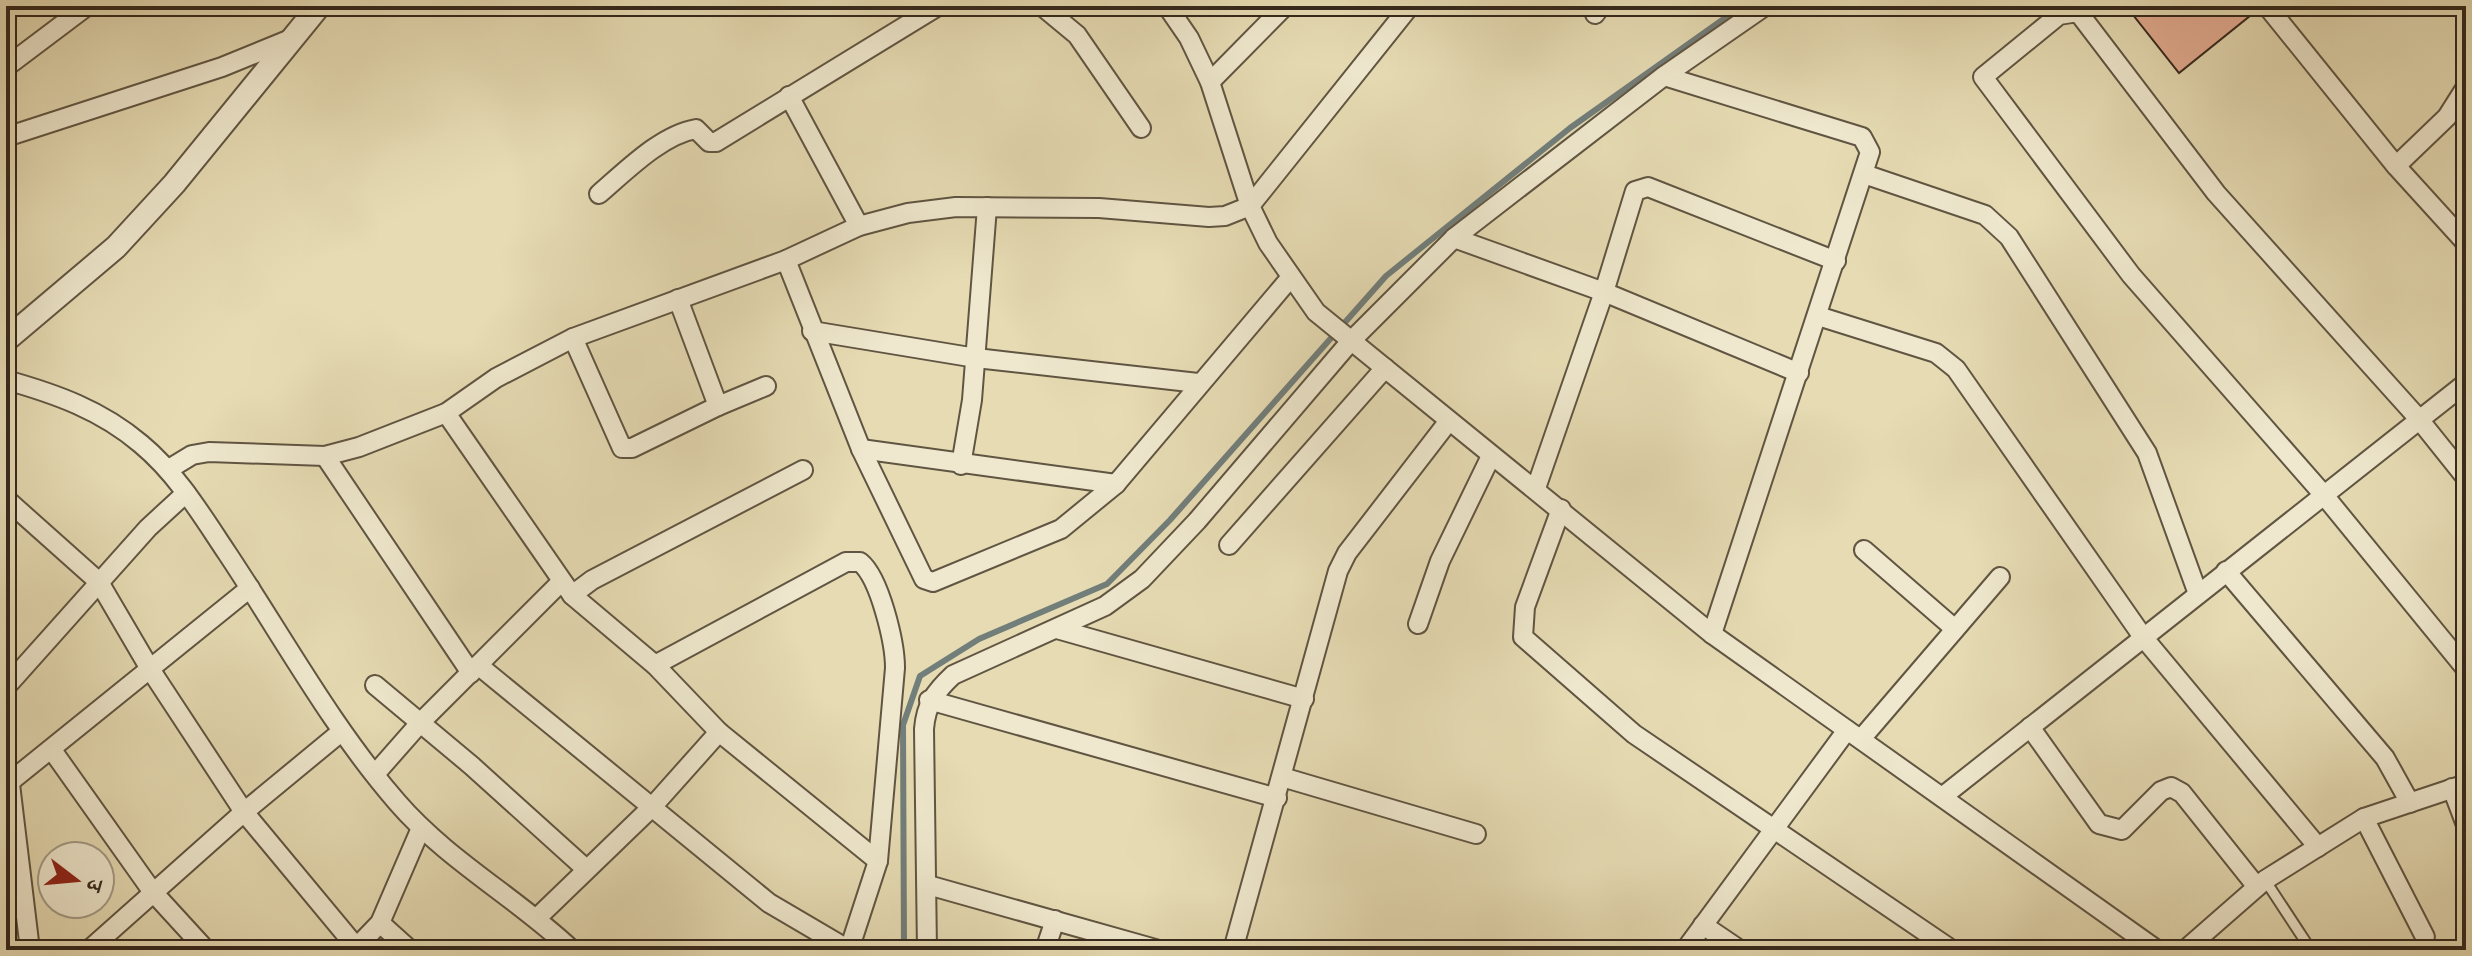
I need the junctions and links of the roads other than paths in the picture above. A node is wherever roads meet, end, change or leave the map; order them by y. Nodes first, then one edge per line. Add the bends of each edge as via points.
1 (87, 6) edge
2 (319, 6) edge
3 (938, 6) edge
4 (1042, 6) edge
5 (1167, 6) edge
6 (1285, 6) edge
7 (1386, 6) edge
8 (1765, 6) edge
9 (2267, 6) edge
10 (1406, 11) edge
11 (295, 37) junction
12 (6, 67) edge
13 (1664, 76) junction
14 (1210, 82) junction
15 (2466, 87) edge
16 (789, 96) junction
17 (1141, 128) dead end
18 (6, 137) edge
19 (2396, 166) junction
20 (1864, 174) junction
21 (599, 194) dead end
22 (1250, 206) junction
23 (987, 207) junction
24 (859, 226) junction
25 (1454, 238) junction
26 (2466, 243) edge
27 (786, 260) junction
28 (1836, 261) junction
29 (1291, 277) junction
30 (1604, 292) junction
31 (678, 299) junction
32 (1818, 316) junction
33 (812, 331) junction
34 (573, 338) junction
35 (1345, 339) junction
36 (6, 340) edge
37 (976, 358) junction
38 (1385, 368) junction
39 (1799, 373) junction
40 (6, 380) edge
41 (1198, 383) junction
42 (2466, 383) edge
43 (766, 386) dead end
44 (718, 406) junction
45 (446, 413) junction
46 (2418, 418) junction
47 (1448, 422) junction
48 (861, 449) junction
49 (325, 456) junction
50 (1491, 456) junction
51 (961, 465) junction
52 (169, 469) junction
53 (803, 470) dead end
54 (2466, 478) edge
55 (1116, 484) junction
56 (1536, 488) junction
57 (186, 493) junction
58 (2323, 494) junction
59 (6, 499) edge
60 (1561, 509) junction
61 (1229, 545) dead end
62 (1864, 550) dead end
63 (2226, 571) junction
64 (2000, 577) dead end
65 (99, 582) junction
66 (250, 588) junction
67 (566, 589) junction
68 (2198, 594) junction
69 (1418, 624) dead end
70 (1057, 629) junction
71 (1955, 629) junction
72 (1712, 634) junction
73 (2143, 637) junction
74 (655, 665) junction
75 (150, 669) junction
76 (475, 669) junction
77 (2466, 669) edge
78 (375, 685) dead end
79 (6, 687) edge
80 (1304, 699) junction
81 (929, 700) junction
82 (420, 723) junction
83 (2030, 727) junction
84 (341, 732) junction
85 (719, 732) junction
86 (1854, 735) junction
87 (52, 750) junction
88 (376, 773) junction
89 (1282, 777) junction
90 (8, 784) edge
91 (2459, 786) edge
92 (1942, 797) junction
93 (1277, 798) junction
94 (2410, 803) junction
95 (653, 806) junction
96 (244, 812) junction
97 (2364, 818) junction
98 (2466, 825) edge
99 (421, 828) junction
100 (1774, 829) junction
101 (1476, 834) dead end
102 (2318, 847) junction
103 (878, 861) junction
104 (586, 869) junction
105 (2261, 883) junction
106 (928, 885) junction
107 (152, 891) junction
108 (538, 917) junction
109 (1055, 920) junction
110 (380, 923) junction
111 (1703, 925) junction
112 (2425, 937) dead end
113 (2130, 942) edge
114 (355, 949) edge
115 (30, 950) edge
116 (89, 950) edge
117 (206, 950) edge
118 (410, 950) edge
119 (572, 950) edge
120 (849, 950) edge
121 (927, 950) edge
122 (1045, 950) edge
123 (1159, 950) edge
124 (1233, 950) edge
125 (1685, 950) edge
126 (1740, 950) edge
127 (1952, 950) edge
128 (2157, 950) edge
129 (2185, 950) edge
130 (2311, 950) edge

1 - 12 street
2 - 11 street
3 - 16 street
4 - 17 street via 1077,35
5 - 14 street
6 - 14 street
7 - 10 street
8 - 13 street
9 - 19 street
10 - 22 street
11 - 18 street via 222,67
11 - 36 street via 116,247
13 - 20 street via 1862,137 1870,152
13 - 25 street
14 - 22 street
15 - 19 street via 2447,117
16 - 21 street via 716,142 696,129 685,132 660,145
16 - 24 street
19 - 26 street
20 - 28 street
20 - 68 street via 1985,215 2009,237 2147,453
22 - 23 street via 1209,217 1099,208
22 - 29 street
23 - 24 street via 908,213
23 - 37 street
24 - 27 street
25 - 30 street
25 - 35 street
27 - 31 street
27 - 33 street
28 - 30 street via 1642,187 1632,197
28 - 32 street
29 - 35 street via 1316,312
29 - 41 street
30 - 39 street
30 - 56 street
31 - 34 street
31 - 44 street
32 - 39 street
32 - 73 street via 1936,353 1956,369
33 - 37 street
33 - 48 street
34 - 44 street via 622,448 632,448
34 - 45 street via 496,378
35 - 38 street
35 - 70 street via 1162,560 1105,606
37 - 41 street
37 - 51 street
38 - 47 street
38 - 61 street
39 - 72 street
40 - 52 street via 95,411
41 - 55 street
42 - 46 street
43 - 44 street
45 - 49 street
45 - 67 street
46 - 54 street
46 - 58 street
46 - 58 street via 2216,193 2087,19 2078,12 2059,15 1983,77 2131,275
47 - 50 street
47 - 80 street via 1347,553
48 - 51 street
48 - 55 street via 924,579 933,582 1061,529
49 - 52 street via 209,452
49 - 76 street
50 - 56 street
50 - 69 street via 1440,561
51 - 55 street
52 - 57 street
53 - 67 street
56 - 60 street
57 - 65 street
57 - 66 street
58 - 63 street
58 - 77 street
59 - 65 street
60 - 72 street
60 - 100 street via 1525,607 1523,637 1634,734
62 - 71 street
63 - 68 street
63 - 94 street via 2385,758
64 - 71 street
65 - 75 street
65 - 79 street
66 - 75 street
66 - 84 street
67 - 74 street
67 - 76 street
68 - 73 street
70 - 80 street
70 - 81 street via 953,675
71 - 86 street
72 - 86 street
73 - 83 street
73 - 102 street
74 - 85 street
74 - 103 street via 846,562 866,567 895,656
75 - 87 street
75 - 96 street
76 - 82 street
76 - 95 street
78 - 82 street
80 - 89 street
81 - 93 street
81 - 106 street via 924,729
82 - 88 street
82 - 104 street
83 - 92 street
83 - 105 street via 2099,824 2122,830 2171,787
84 - 88 street
84 - 96 street
85 - 95 street
85 - 103 street
86 - 92 street
86 - 100 street
87 - 90 street
87 - 107 street
88 - 99 street
89 - 93 street
89 - 101 street
90 - 115 street
91 - 94 street
91 - 98 street
92 - 113 street
93 - 124 street
94 - 97 street
95 - 104 street
95 - 120 street via 769,903
96 - 107 street
96 - 114 street
97 - 102 street
97 - 112 street
99 - 108 street
99 - 110 street
100 - 111 street
100 - 127 street
102 - 105 street
103 - 120 street
104 - 108 street
105 - 129 street
105 - 130 lane
106 - 109 street
106 - 121 street
107 - 116 street
107 - 117 street
108 - 119 street
109 - 122 street
109 - 123 street
110 - 114 street
110 - 118 street
111 - 125 street
111 - 126 street
113 - 128 street

